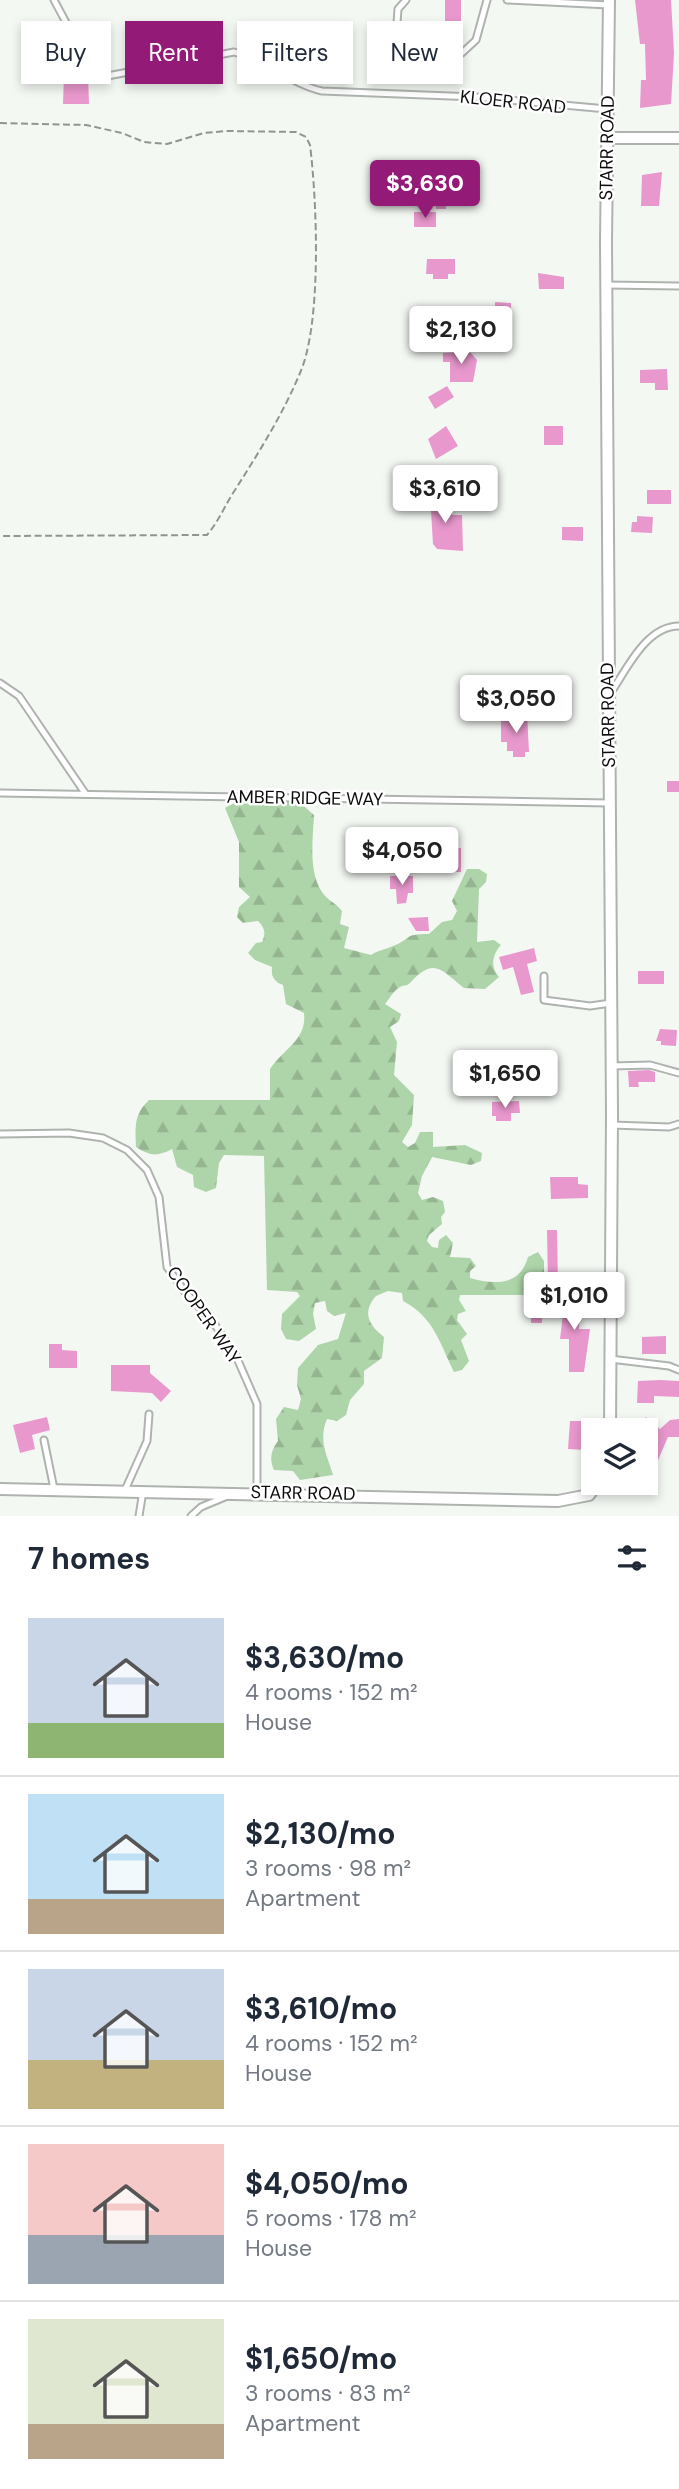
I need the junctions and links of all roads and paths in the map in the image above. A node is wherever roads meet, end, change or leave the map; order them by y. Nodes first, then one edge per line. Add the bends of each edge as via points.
1 (54, 0) edge
2 (406, 0) edge
3 (487, 0) edge
4 (507, 0) edge
5 (609, 2) edge
6 (607, 109) junction
7 (0, 123) edge
8 (608, 138) junction
9 (679, 138) edge
10 (606, 285) junction
11 (679, 286) edge
12 (0, 537) edge
13 (679, 626) edge
14 (0, 683) edge
15 (608, 696) junction
16 (0, 793) edge
17 (85, 793) junction
18 (609, 803) junction
19 (544, 976) dead end
20 (611, 1003) junction
21 (611, 1066) junction
22 (679, 1073) edge
23 (679, 1124) edge
24 (612, 1125) junction
25 (0, 1134) edge
26 (610, 1359) junction
27 (679, 1370) edge
28 (149, 1414) dead end
29 (610, 1418) edge
30 (44, 1440) dead end
31 (0, 1489) edge
32 (54, 1489) junction
33 (125, 1490) junction
34 (143, 1490) junction
35 (228, 1492) junction
36 (257, 1492) junction
37 (585, 1495) edge
38 (139, 1516) edge
39 (191, 1516) edge

1 - 6 lane, KLOER ROAD via 93,73 102,77 234,52 323,91 476,97
2 - 3 lane via 398,9 397,23 414,40 462,53 476,40
4 - 5 lane
5 - 6 street, STARR ROAD
6 - 8 street, STARR ROAD
7 - 12 path via 86,125 167,144 204,133 296,132 310,145 316,198 311,326 301,372 252,466 207,535
8 - 9 street
8 - 10 street, STARR ROAD
10 - 11 lane
10 - 15 street, STARR ROAD
13 - 15 lane via 666,626 654,633
14 - 17 lane via 19,696
15 - 18 street, STARR ROAD
16 - 17 lane, AMBER RIDGE WAY
17 - 18 lane, AMBER RIDGE WAY
18 - 20 street, STARR ROAD
19 - 20 lane via 544,1000
20 - 21 street, STARR ROAD
21 - 22 lane via 650,1065
21 - 24 street, STARR ROAD
23 - 24 lane
24 - 26 street, STARR ROAD
25 - 36 lane, COOPER WAY via 69,1133 103,1138 127,1150 147,1170 159,1197 167,1267 236,1356 257,1404
26 - 27 lane
26 - 29 street, STARR ROAD
28 - 33 lane via 147,1441
30 - 32 lane
31 - 32 street, STARR ROAD
32 - 33 street, STARR ROAD
33 - 34 street, STARR ROAD
34 - 35 street, STARR ROAD
34 - 38 lane
35 - 36 street, STARR ROAD
35 - 39 lane
36 - 37 street, STARR ROAD via 558,1501

